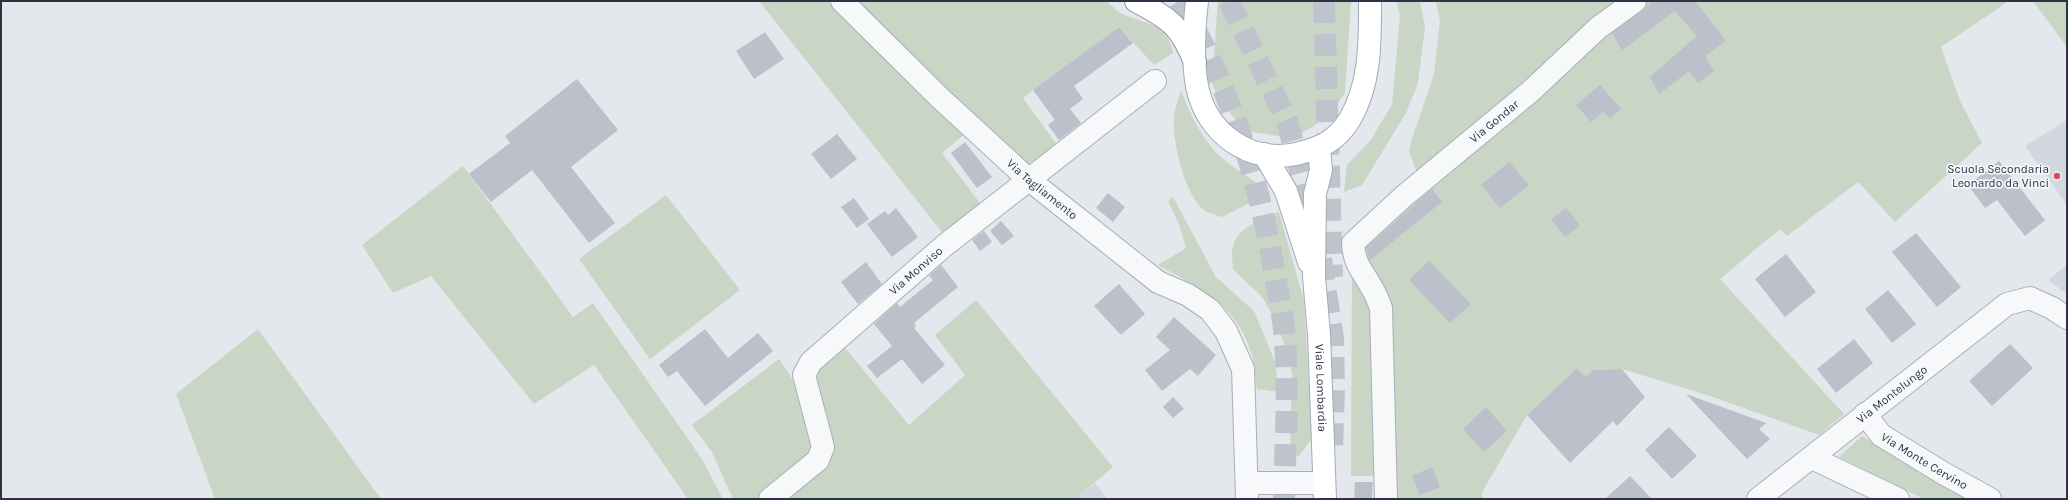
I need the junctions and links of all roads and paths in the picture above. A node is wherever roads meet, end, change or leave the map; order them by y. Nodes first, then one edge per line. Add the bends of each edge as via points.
1 (842, 1) edge
2 (1136, 1) edge
3 (1197, 1) edge
4 (1370, 1) edge
5 (1635, 1) edge
6 (1195, 62) junction
7 (1155, 81) dead end
8 (1320, 148) junction
9 (1264, 154) junction
10 (1028, 180) junction
11 (1314, 277) junction
12 (2067, 318) edge
13 (1865, 414) junction
14 (1812, 458) junction
15 (1247, 491) edge
16 (1324, 491) edge
17 (770, 499) edge
18 (1386, 499) edge
19 (1758, 499) edge
20 (1898, 499) edge
21 (1990, 499) edge

1 - 10 street, Via Tagliamento
2 - 6 main road via 1162,15 1177,28 1186,39
3 - 6 main road
4 - 8 main road via 1368,74 1350,120 1336,137
5 - 18 street, Via Gondar via 1598,28 1531,91 1433,172 1353,243 1354,256 1381,308
6 - 9 main road via 1198,87 1214,124 1238,147
7 - 10 street, Via Monviso
8 - 9 main road via 1292,154
8 - 11 main road, Viale Lombardia via 1321,170 1315,194
9 - 11 main road, Viale Lombardia via 1286,191
10 - 15 street, Via Tagliamento via 1158,282 1188,295 1210,310 1226,331 1243,369
10 - 17 street, Via Monviso via 944,246 811,362 804,375 823,447 818,460
11 - 16 main road, Viale Lombardia via 1319,334
12 - 13 street, Via Montelungo via 2030,298 2008,304
13 - 14 street, Via Montelungo
13 - 21 street, Via Monte Cervino via 1881,435
14 - 19 street, Via Montelungo
14 - 20 street
15 - 16 street

